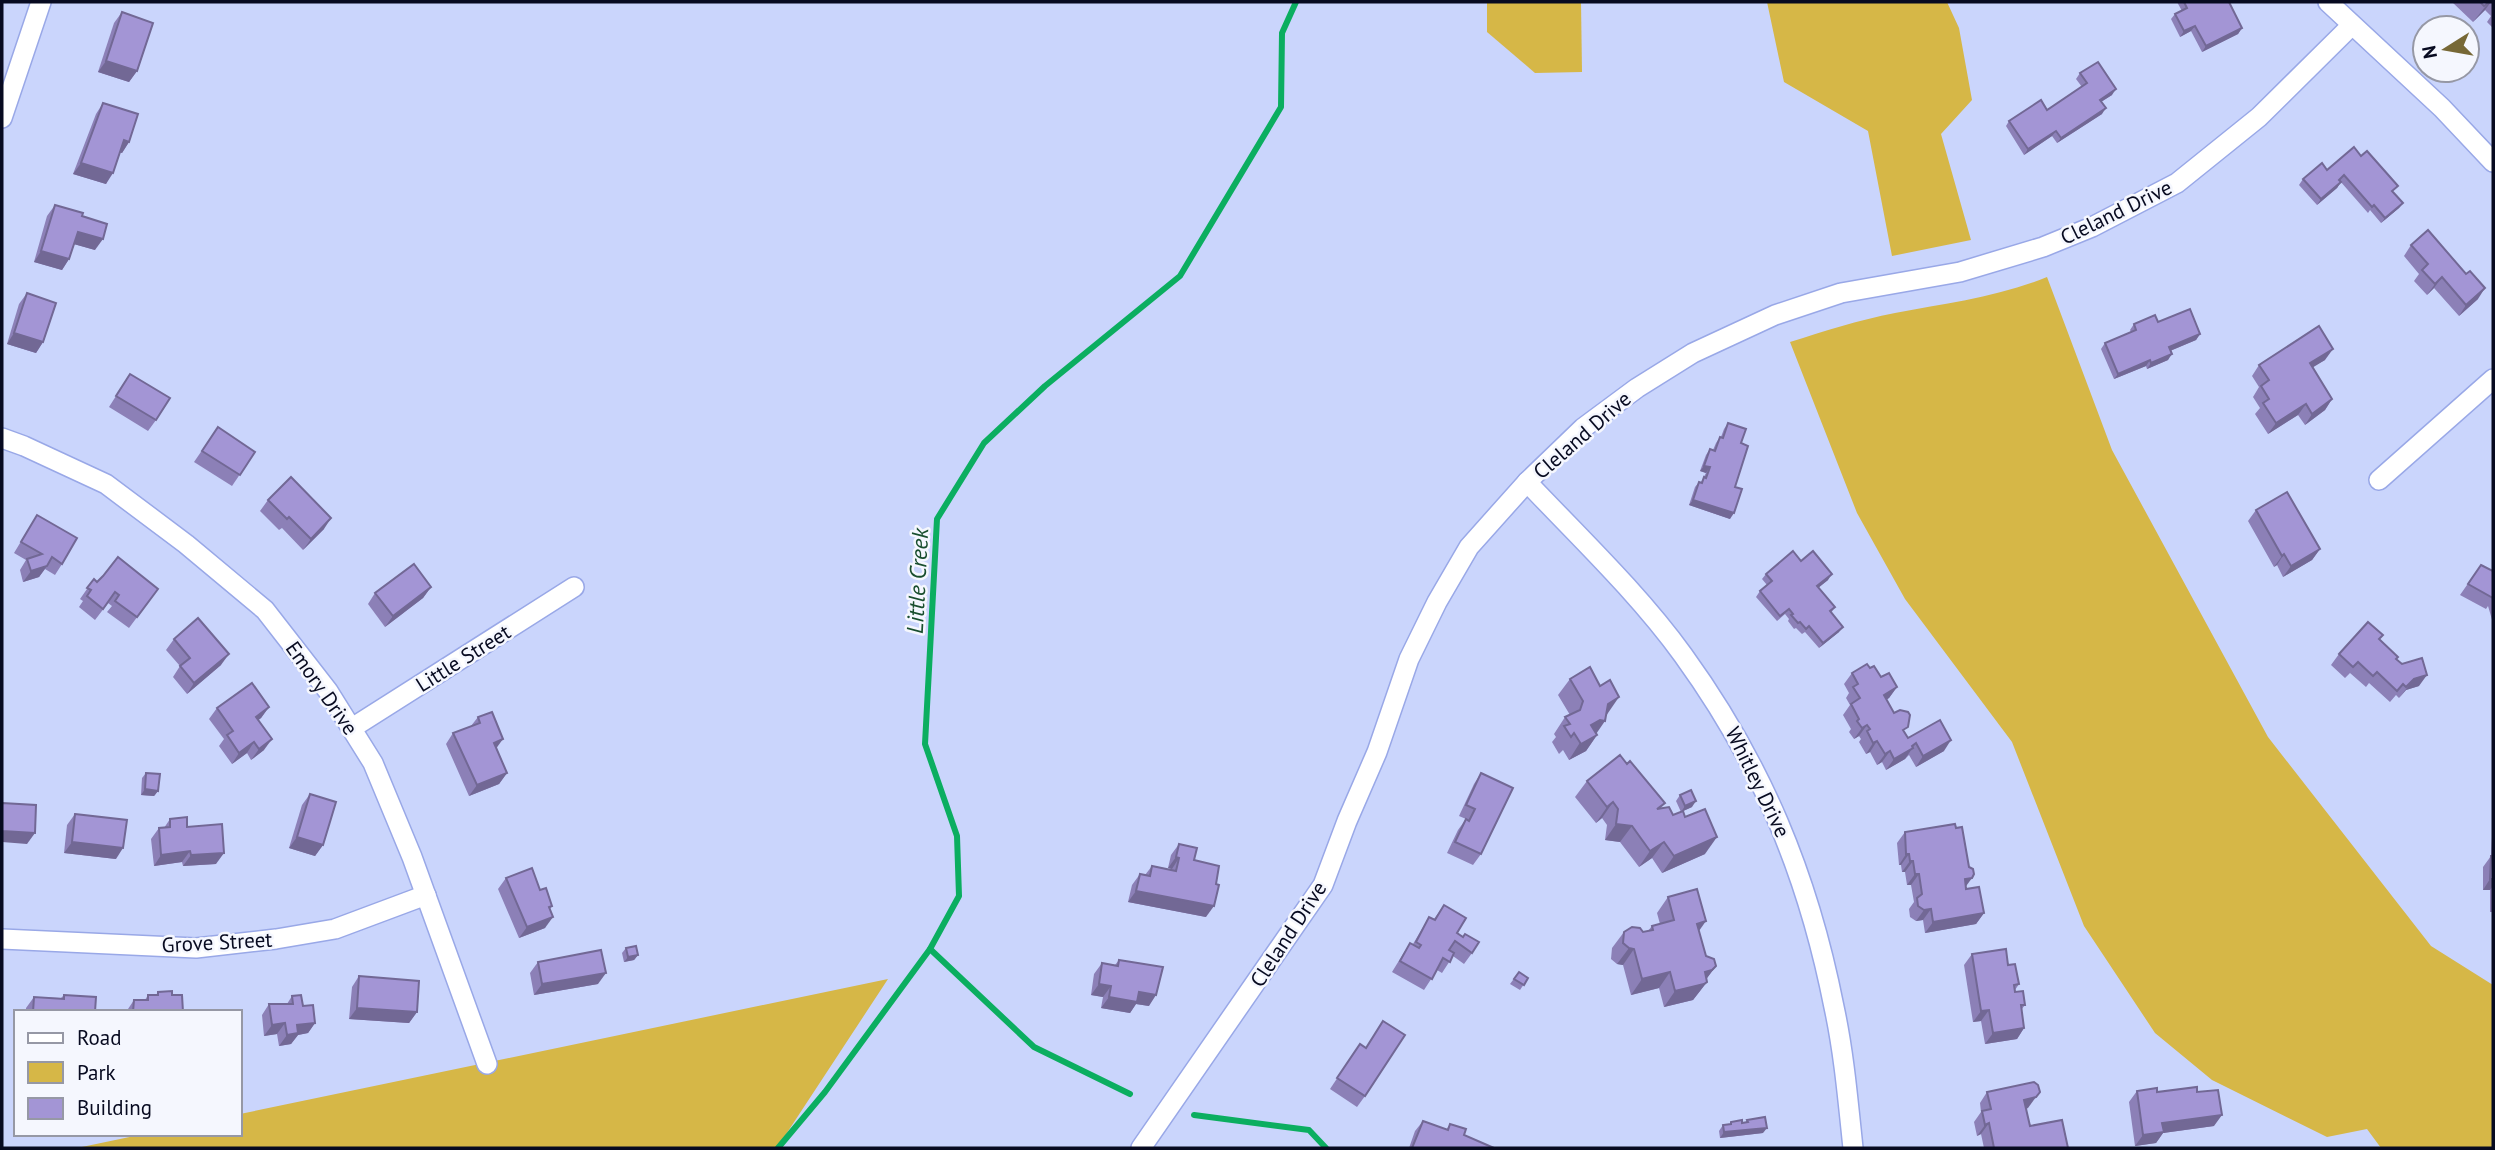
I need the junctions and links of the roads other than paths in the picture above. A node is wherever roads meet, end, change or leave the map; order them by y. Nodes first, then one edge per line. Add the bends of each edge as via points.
1 (41, 2) edge
2 (2328, 2) edge
3 (2351, 26) junction
4 (8, 78) edge
5 (2, 118) edge
6 (2493, 162) edge
7 (2493, 379) edge
8 (2, 438) edge
9 (2379, 480) dead end
10 (1527, 482) junction
11 (574, 587) dead end
12 (352, 728) junction
13 (426, 895) junction
14 (2, 939) edge
15 (487, 1064) dead end
16 (1141, 1148) edge
17 (1853, 1148) edge

1 - 4 street
2 - 3 street
3 - 6 street via 2442,108
3 - 10 street, Cleland Drive via 2259,117 2177,183 2043,247 1959,272 1841,293 1775,315 1704,347 1583,428
4 - 5 street
7 - 9 street
8 - 12 street, Emory Drive via 106,484 186,544 265,610
10 - 16 street, Cleland Drive via 1469,547 1437,602 1409,659 1323,885
10 - 17 street, Whitley Drive via 1681,653 1727,720 1766,791 1797,866 1820,942 1835,1008
11 - 12 street, Little Street
12 - 13 street, Emory Drive via 373,763
13 - 14 street, Grove Street via 335,929 196,948
13 - 15 street, Emory Drive

